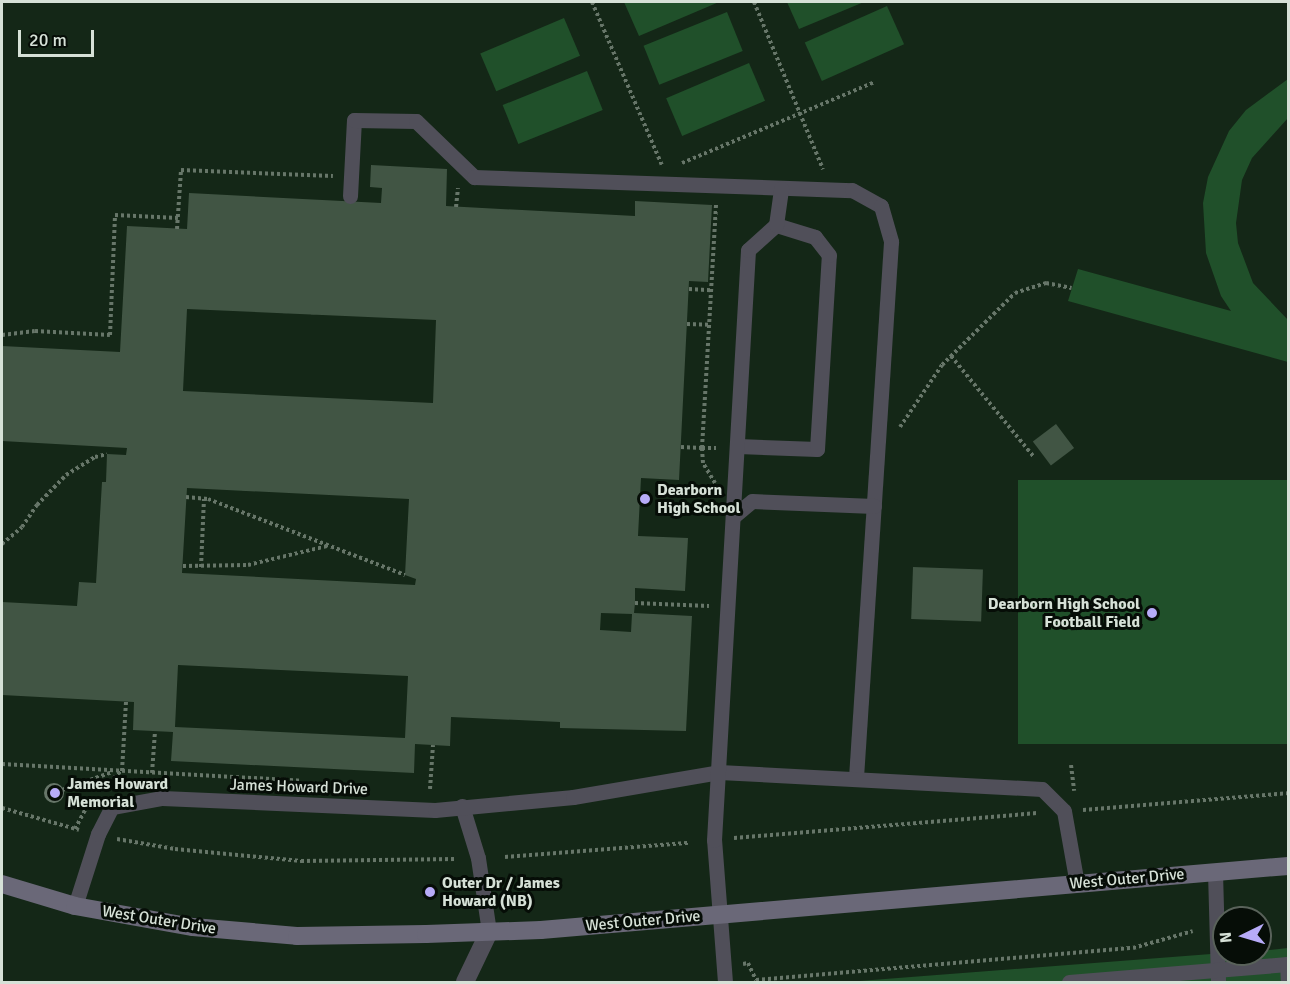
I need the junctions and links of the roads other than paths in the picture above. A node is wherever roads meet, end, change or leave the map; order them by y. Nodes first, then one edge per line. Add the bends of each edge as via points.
1 (781, 188) junction
2 (350, 196) dead end
3 (776, 225) junction
4 (738, 446) junction
5 (874, 506) junction
6 (734, 516) junction
7 (719, 772) junction
8 (856, 778) junction
9 (462, 806) junction
10 (1288, 866) edge
11 (1215, 872) junction
12 (2, 884) edge
13 (1077, 884) junction
14 (75, 906) junction
15 (720, 914) junction
16 (489, 932) junction
17 (1218, 976) edge
18 (1151, 979) edge
19 (1288, 981) edge
20 (465, 982) edge
21 (726, 982) edge
22 (1077, 982) edge

1 - 2 lane via 474,177 416,121 354,120
1 - 3 lane
1 - 5 lane via 852,190 881,206 891,242
3 - 4 lane via 748,250
3 - 4 lane via 815,237 829,255 817,449
4 - 6 lane
5 - 6 lane via 752,501
5 - 8 lane
6 - 7 lane
7 - 8 lane
7 - 9 lane via 573,797
7 - 15 lane via 714,840
8 - 13 lane via 1048,792 1064,811
9 - 14 lane, James Howard Drive via 400,809 162,798 112,807 98,834
9 - 16 lane via 478,858
10 - 11 main road, West Outer Drive
11 - 13 main road, West Outer Drive
11 - 17 lane
12 - 14 main road, West Outer Drive
13 - 15 main road, West Outer Drive
14 - 16 main road, West Outer Drive via 193,927 297,936
15 - 16 main road, West Outer Drive
15 - 21 lane
16 - 20 street
17 - 18 lane
17 - 19 lane via 1287,964
18 - 22 lane

